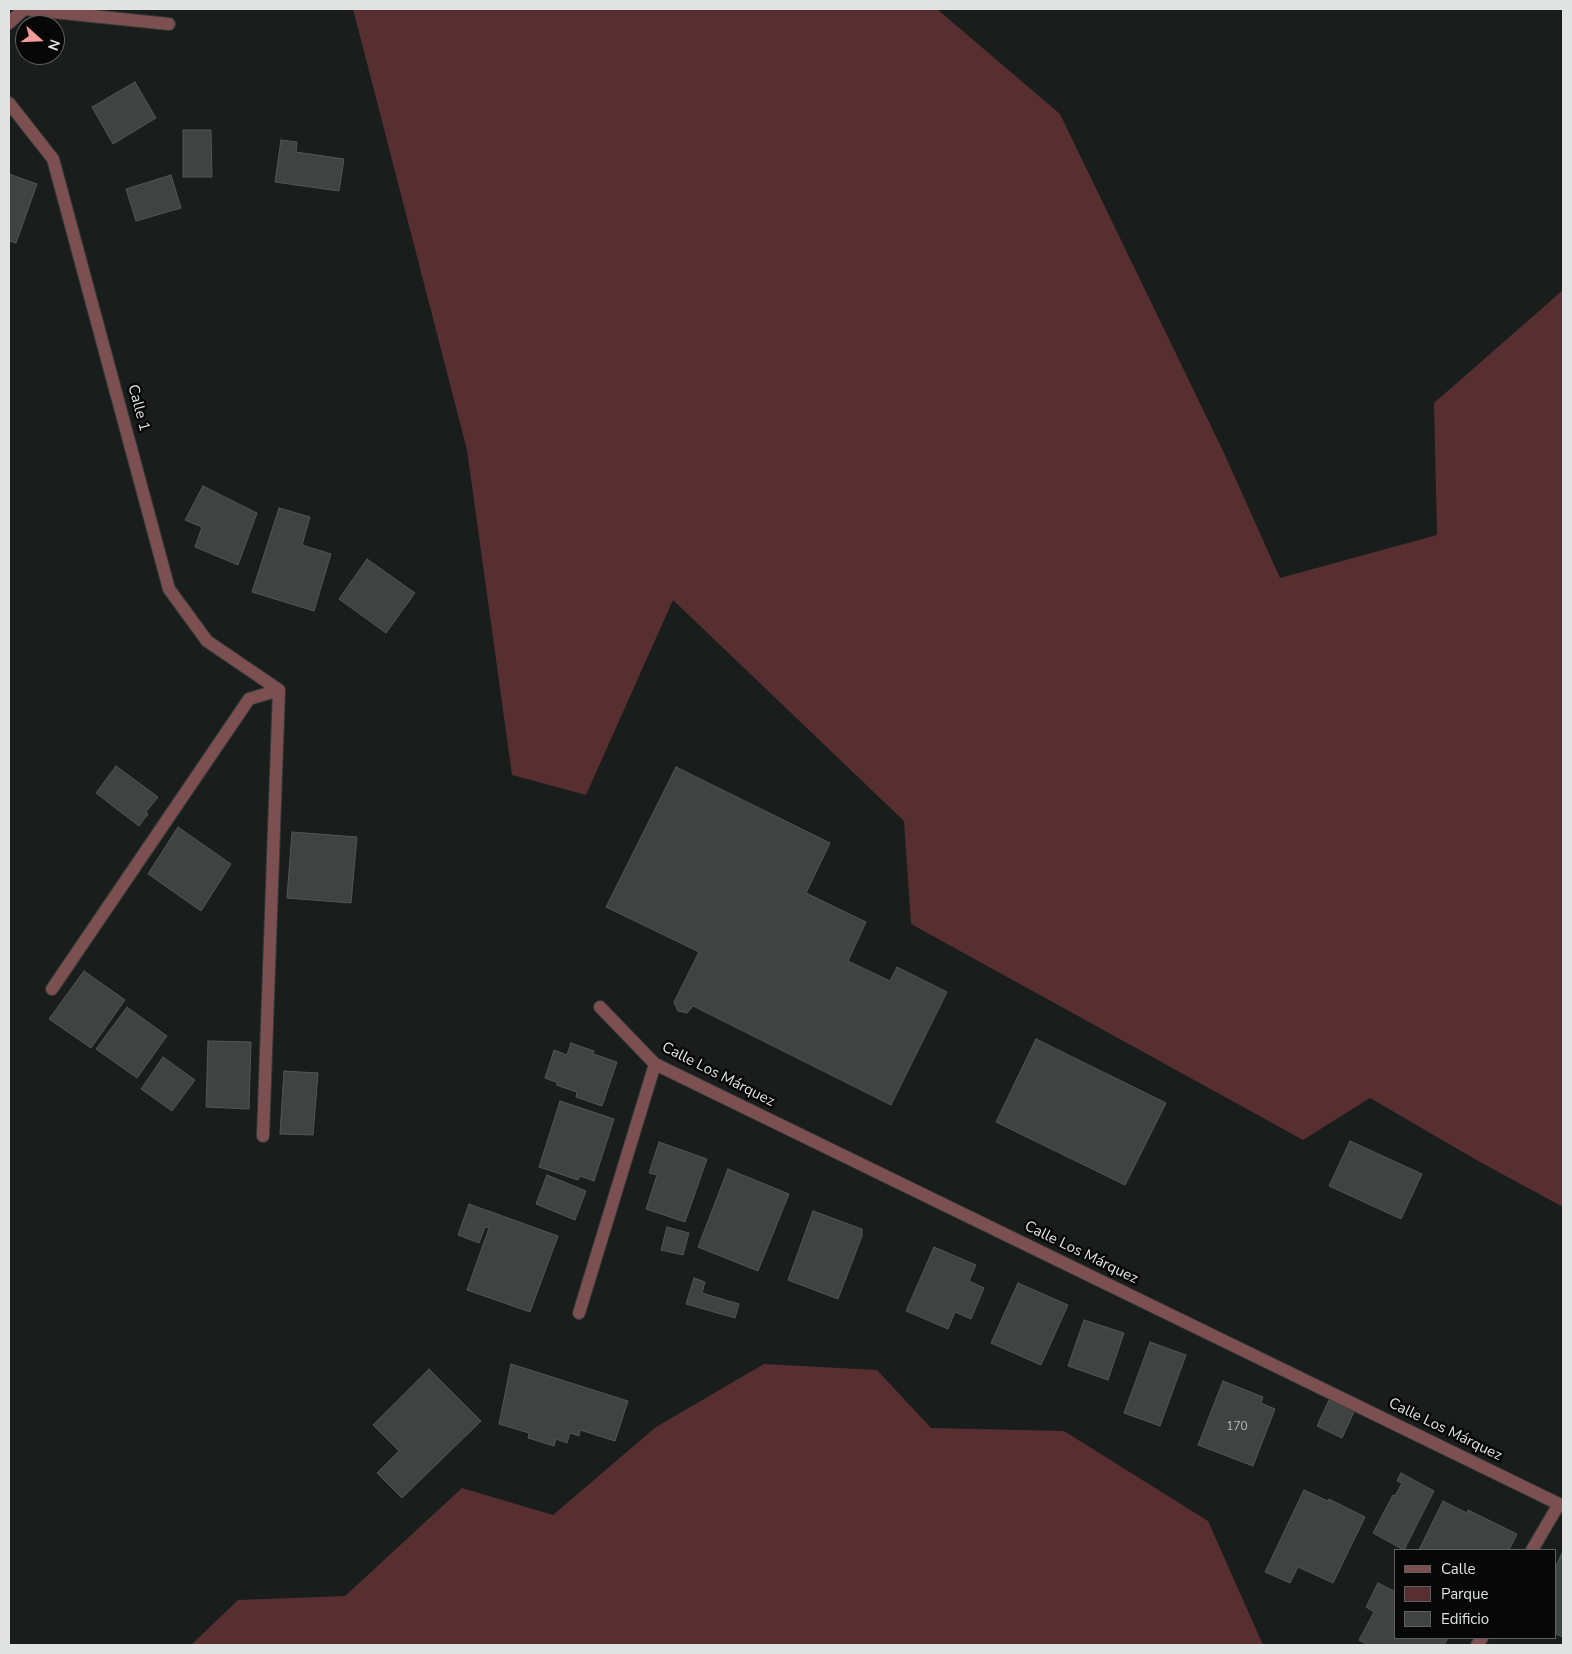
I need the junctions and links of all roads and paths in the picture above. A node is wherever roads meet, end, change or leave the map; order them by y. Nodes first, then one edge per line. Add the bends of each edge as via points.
1 (9, 23) edge
2 (169, 24) dead end
3 (9, 103) edge
4 (279, 690) junction
5 (52, 989) dead end
6 (600, 1007) dead end
7 (655, 1064) junction
8 (263, 1136) dead end
9 (579, 1313) dead end
10 (1561, 1505) edge
11 (1533, 1549) edge

1 - 2 street via 24,9
3 - 4 street, Calle 1 via 53,159 169,589 207,640
4 - 5 street via 249,699
4 - 8 street
6 - 7 street, Calle Los Márquez
7 - 9 street
7 - 10 street, Calle Los Márquez
10 - 11 street

